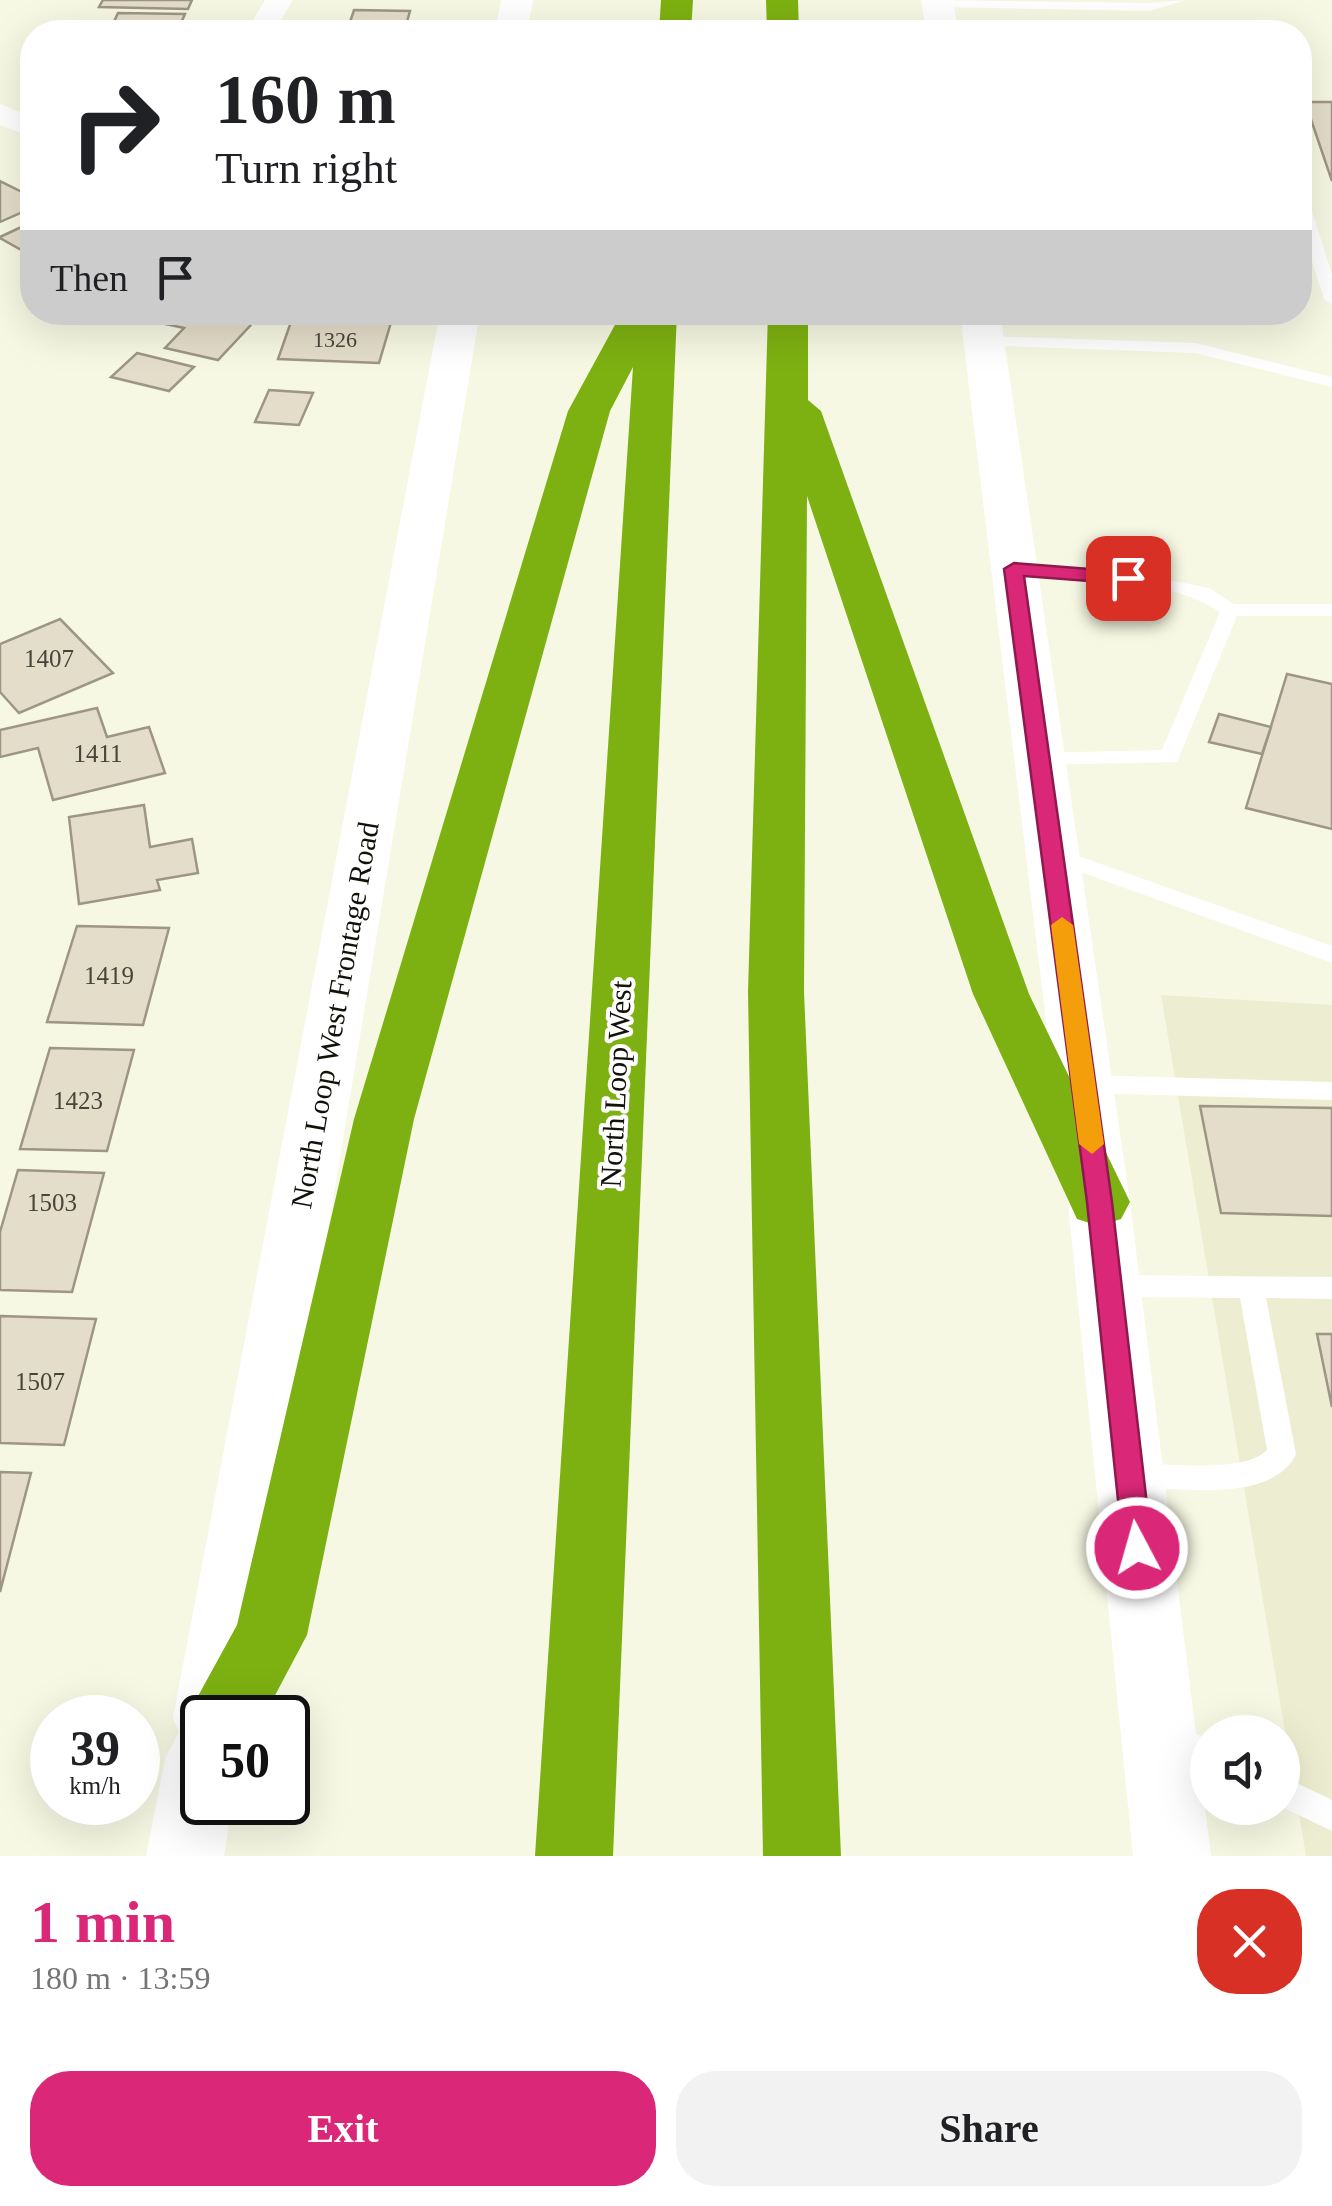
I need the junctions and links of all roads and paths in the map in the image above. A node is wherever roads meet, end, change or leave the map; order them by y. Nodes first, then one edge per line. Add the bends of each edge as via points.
1 (1179, 0) edge
2 (1132, 3) edge
3 (939, 12) edge
4 (1312, 236) edge
5 (1332, 299) edge
6 (458, 325) edge
7 (635, 325) edge
8 (656, 325) edge
9 (788, 325) edge
10 (982, 326) edge
11 (789, 378) junction
12 (1332, 382) edge
13 (1014, 569) junction
14 (1230, 610) junction
15 (1332, 610) edge
16 (1039, 758) junction
17 (1052, 854) junction
18 (1332, 955) edge
19 (1084, 1084) junction
20 (1332, 1091) edge
21 (1099, 1202) junction
22 (1109, 1286) junction
23 (1251, 1288) junction
24 (1332, 1288) edge
25 (1129, 1475) junction
26 (214, 1695) edge
27 (236, 1695) edge
28 (1183, 1743) edge
29 (1300, 1801) edge
30 (1332, 1816) edge
31 (191, 1825) edge
32 (186, 1856) edge
33 (574, 1856) edge
34 (802, 1856) edge
35 (1172, 1856) edge

1 - 2 lane
2 - 3 lane
4 - 5 lane
6 - 26 main road, North Loop West Frontage Road
7 - 27 highway via 588,412 384,1119 271,1635
8 - 33 highway, North Loop West
9 - 11 highway
10 - 12 lane via 1195,348
10 - 13 main road
11 - 21 highway via 1001,994
11 - 34 highway via 776,992
13 - 14 lane via 1202,592
13 - 16 main road
14 - 15 lane
14 - 16 lane via 1170,757
16 - 17 main road
17 - 18 lane
17 - 19 main road
19 - 20 lane
19 - 21 main road
21 - 22 main road
22 - 23 lane
22 - 25 main road
23 - 24 lane
23 - 25 lane via 1282,1454 1265,1471 1234,1476
25 - 28 main road
28 - 35 main road
29 - 30 lane
31 - 32 main road

